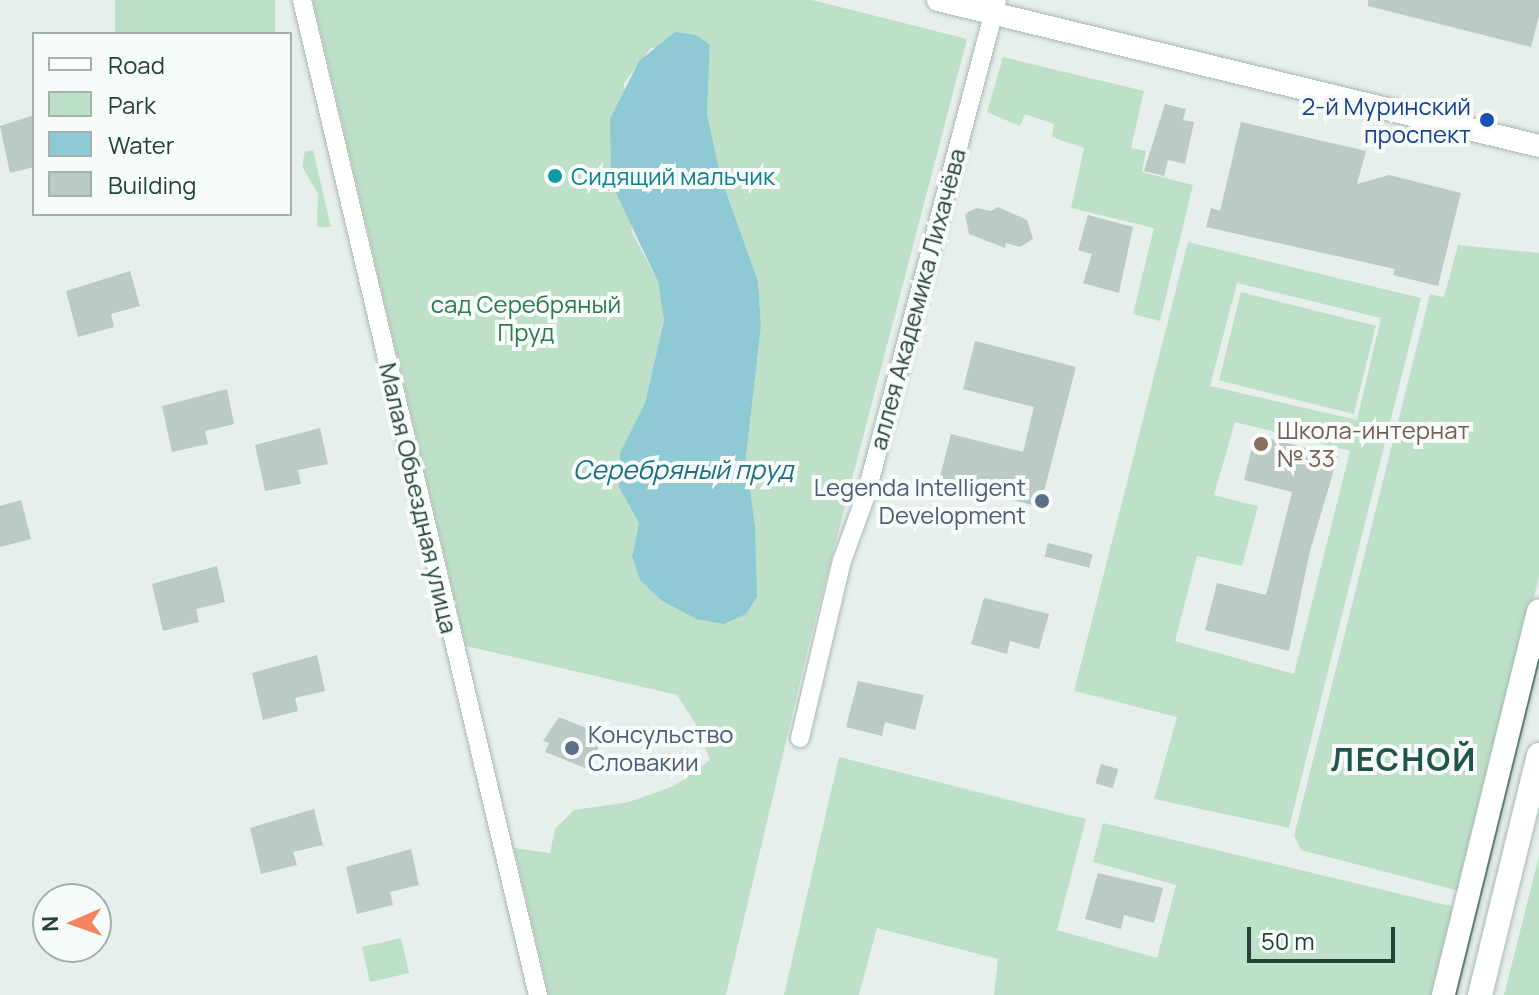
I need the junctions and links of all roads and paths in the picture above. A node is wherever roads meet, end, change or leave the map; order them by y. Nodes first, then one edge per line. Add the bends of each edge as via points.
1 (302, 0) edge
2 (938, 0) edge
3 (995, 7) edge
4 (1539, 146) edge
5 (1539, 612) edge
6 (800, 738) dead end
7 (1539, 755) edge
8 (538, 995) edge
9 (1444, 995) edge
10 (1480, 995) edge

1 - 8 street, Малая Объездная улица
2 - 3 street
3 - 4 street
3 - 6 street, аллея Академика Лихачёва via 866,495 842,561
5 - 9 main road
7 - 10 main road

